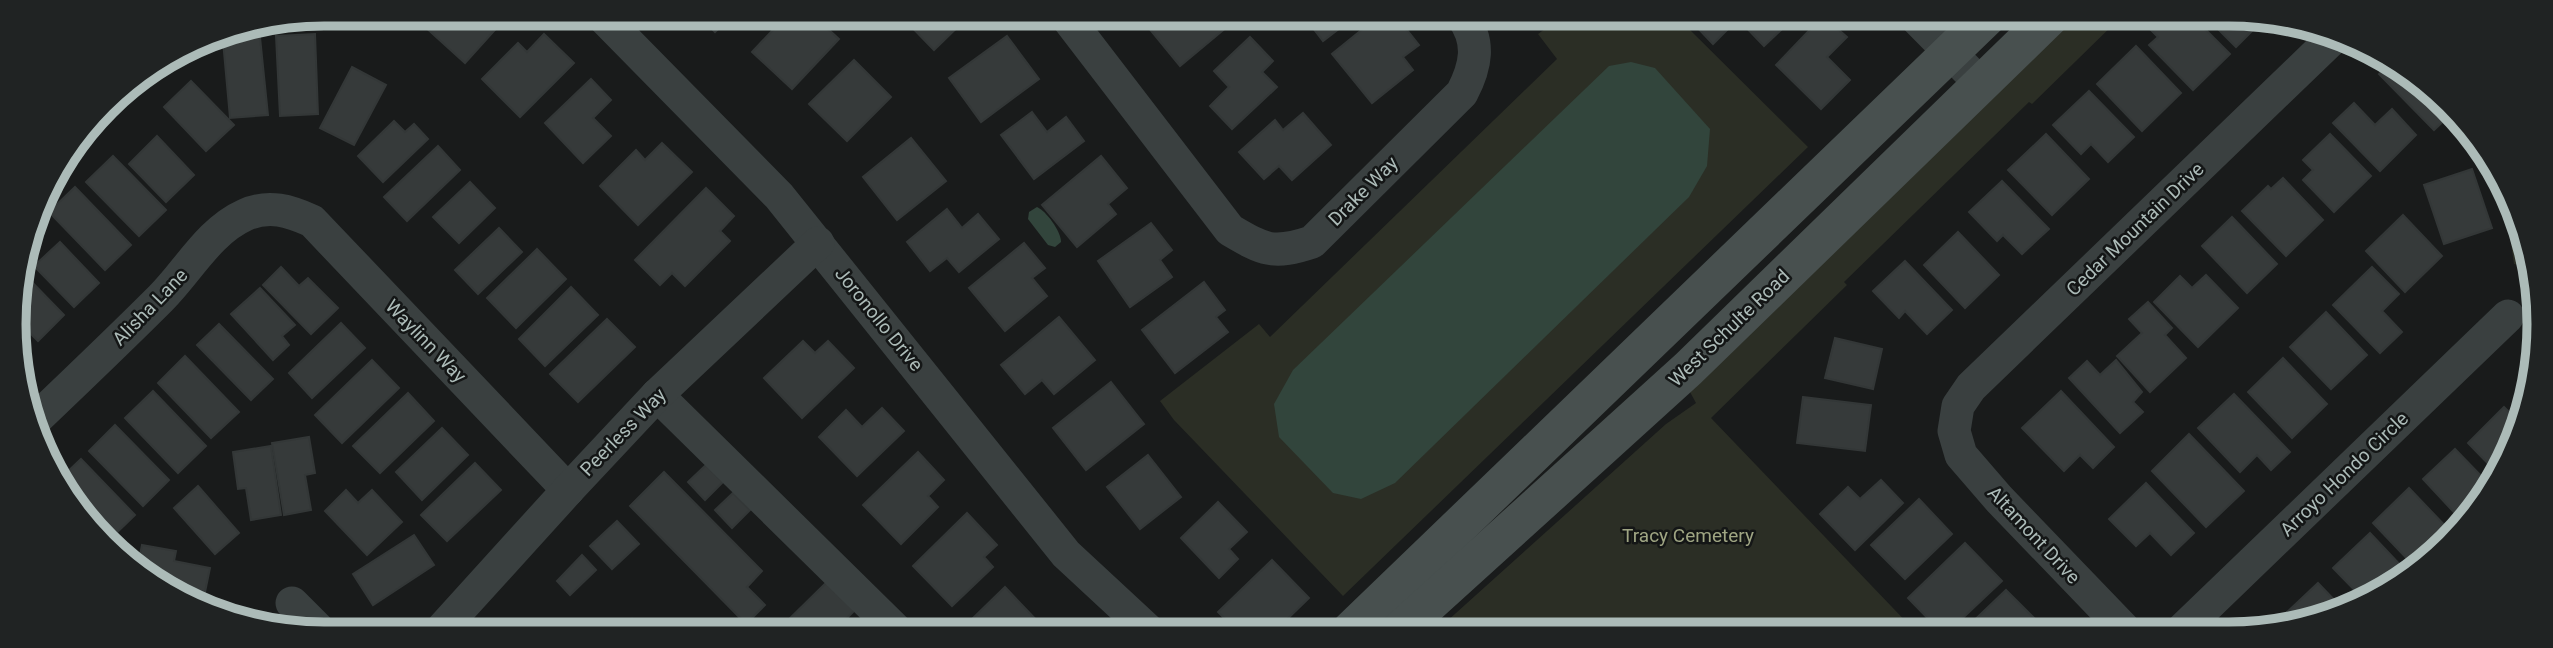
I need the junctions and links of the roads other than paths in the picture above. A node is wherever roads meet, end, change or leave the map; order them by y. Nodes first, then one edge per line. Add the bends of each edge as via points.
1 (612, 26) edge
2 (1073, 26) edge
3 (1466, 26) edge
4 (1924, 26) edge
5 (1978, 26) edge
6 (2041, 26) edge
7 (2328, 43) edge
8 (1950, 53) junction
9 (1981, 84) junction
10 (275, 209) joint
11 (818, 243) junction
12 (2508, 316) dead end
13 (657, 395) junction
14 (40, 415) edge
15 (1954, 431) joint
16 (568, 490) junction
17 (292, 603) dead end
18 (310, 621) edge
19 (456, 622) edge
20 (888, 622) edge
21 (1139, 622) edge
22 (1359, 622) edge
23 (1409, 622) edge
24 (2117, 622) edge
25 (2190, 622) edge

1 - 11 street, Joronollo Drive via 779,196
2 - 3 street, Drake Way via 1230,230 1259,247 1286,251 1312,242 1462,93 1475,57
4 - 8 street
5 - 8 main road
6 - 9 main road, West Schulte Road
7 - 15 street, Cedar Mountain Drive via 1971,387 1958,406
8 - 9 street
8 - 22 main road
9 - 23 main road, West Schulte Road via 1688,369
10 - 14 street, Alisha Lane via 246,214 221,230 163,297
10 - 16 street, Waylinn Way via 312,221
11 - 13 street, Peerless Way
11 - 21 street, Joronollo Drive via 1066,554
12 - 25 street, Arroyo Hondo Circle
13 - 16 street, Peerless Way
13 - 20 street
15 - 24 street, Altamont Drive via 1961,455
16 - 19 street, Peerless Way
17 - 18 street

